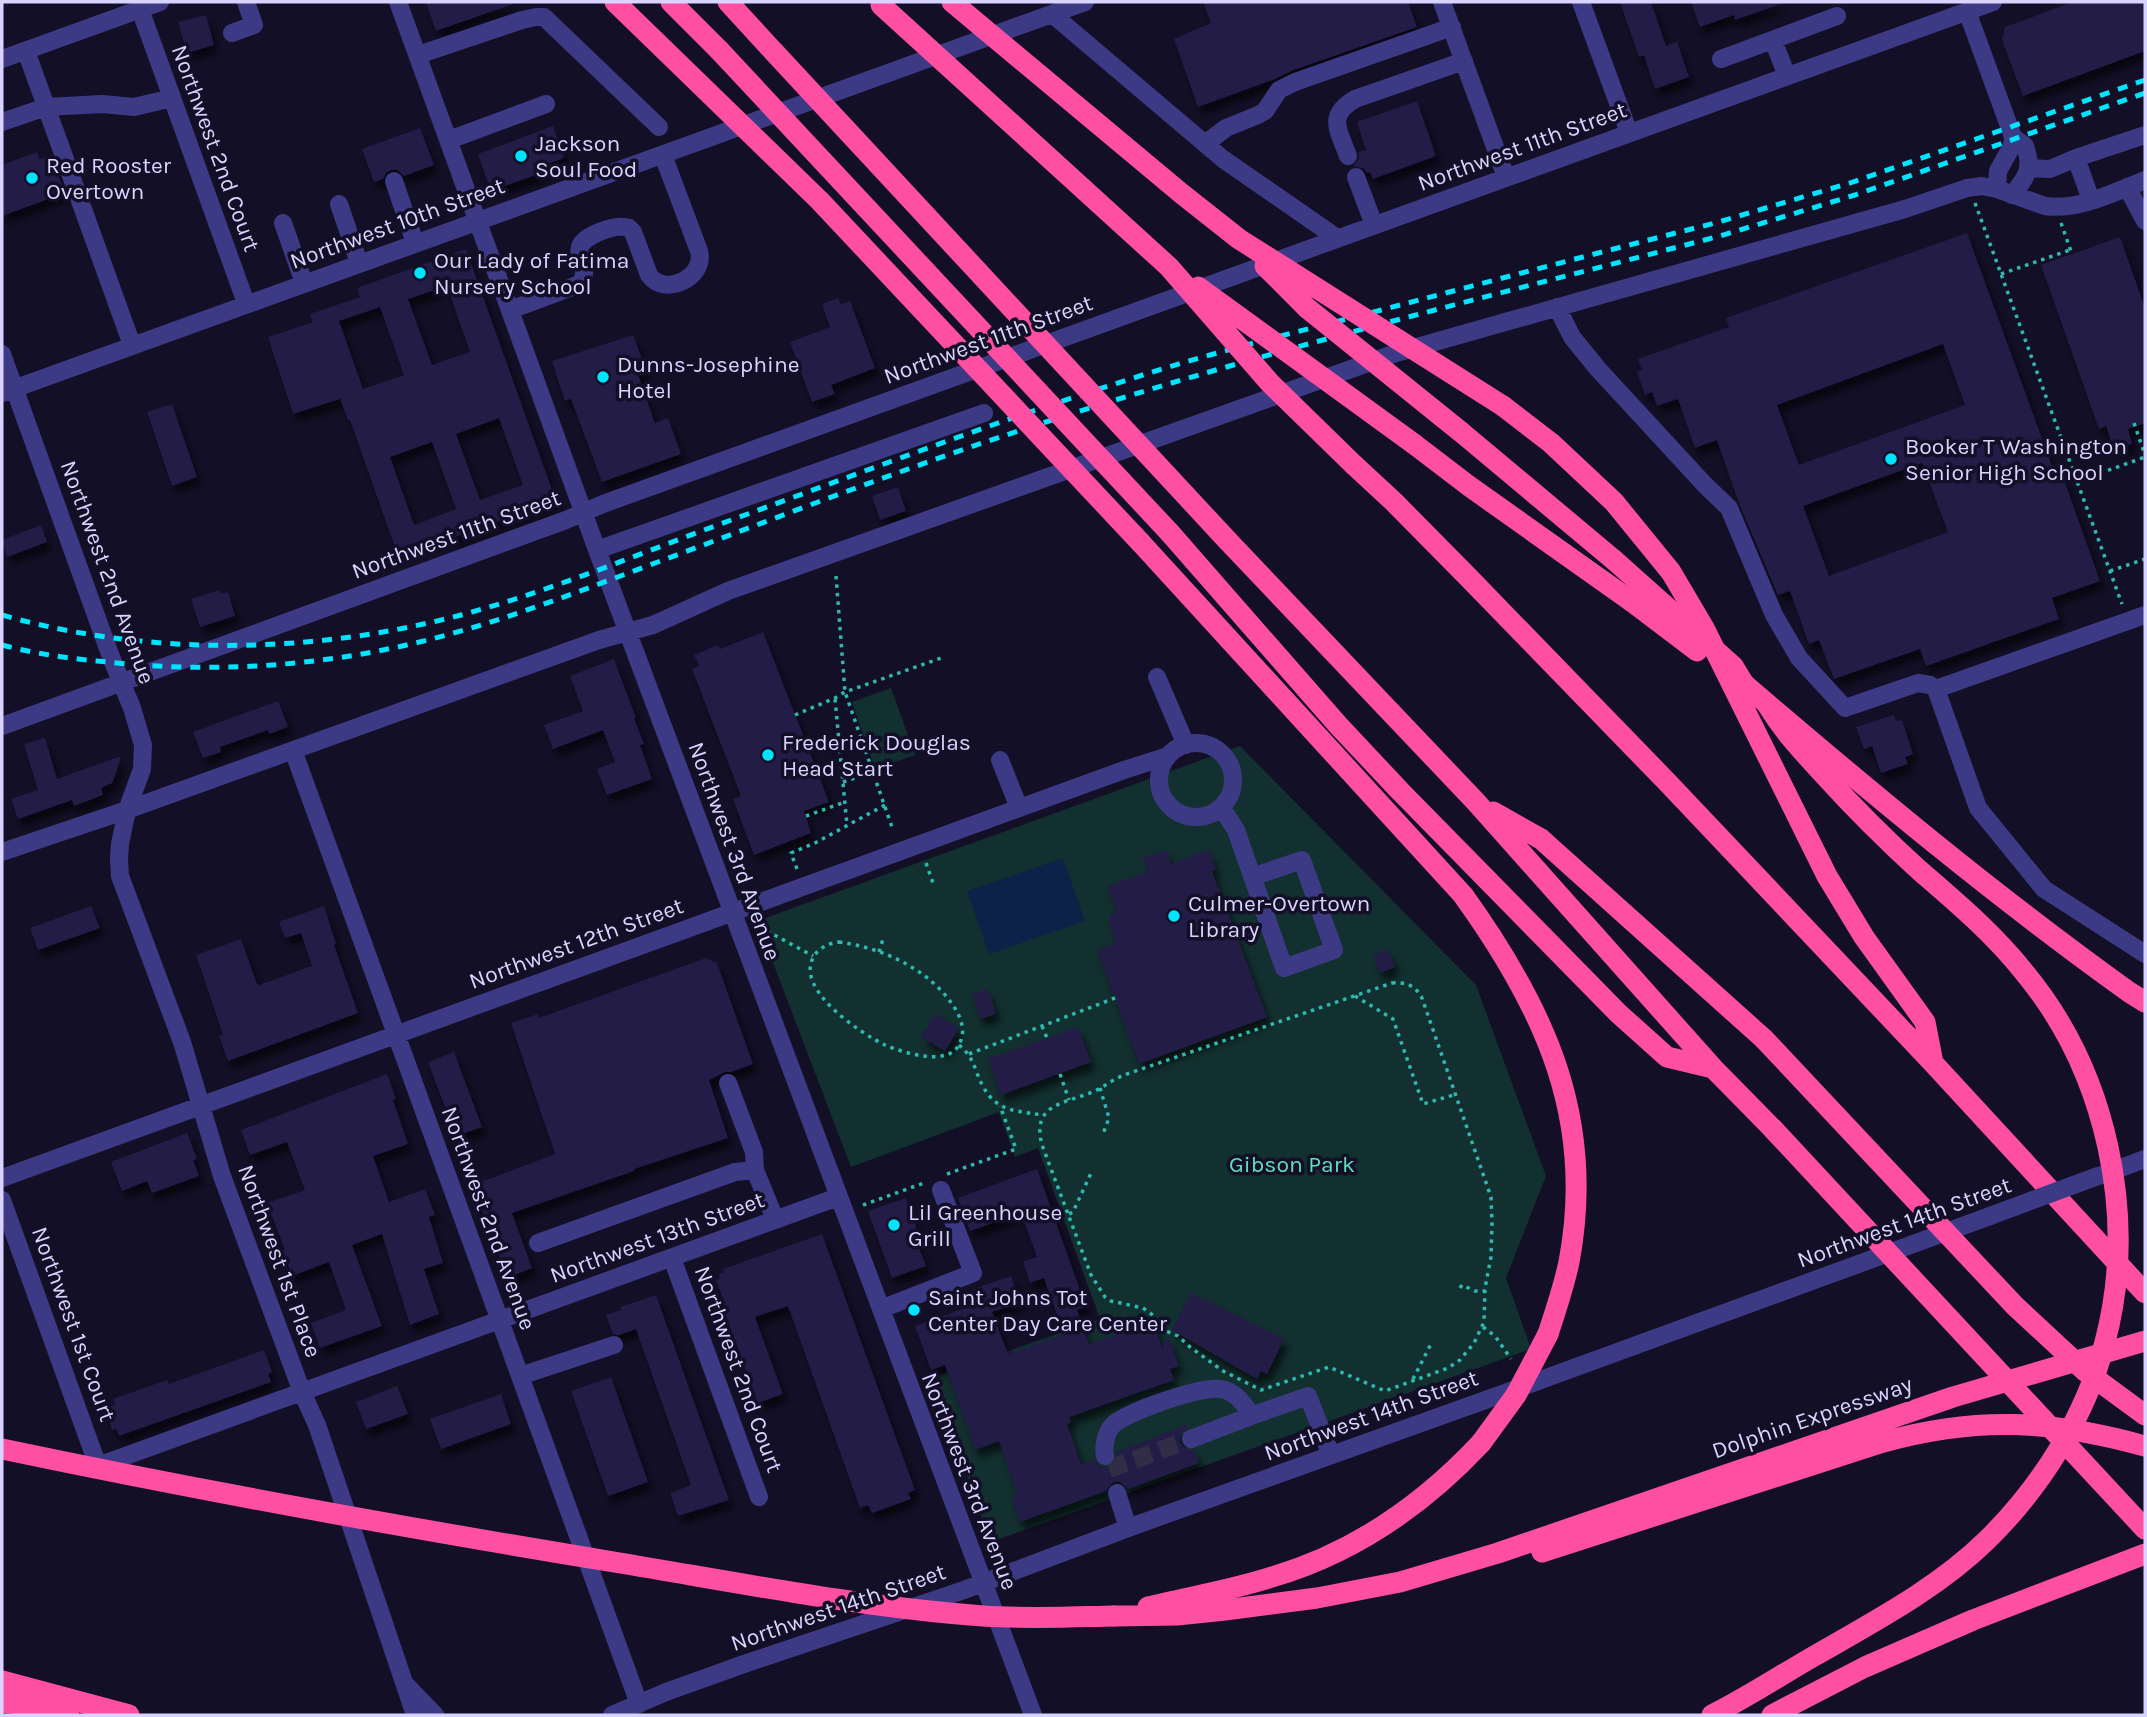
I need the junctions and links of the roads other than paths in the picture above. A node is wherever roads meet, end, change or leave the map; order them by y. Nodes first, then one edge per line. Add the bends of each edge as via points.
1 (160, 2) edge
2 (246, 2) edge
3 (398, 2) edge
4 (615, 2) edge
5 (671, 2) edge
6 (728, 2) edge
7 (952, 2) edge
8 (1084, 2) edge
9 (1442, 2) edge
10 (1581, 2) edge
11 (1993, 2) edge
12 (879, 3) edge
13 (127, 9) edge
14 (1958, 9) edge
15 (1052, 14) junction
16 (1837, 16) dead end
17 (1452, 27) junction
18 (232, 33) dead end
19 (1773, 40) junction
20 (26, 51) junction
21 (418, 55) junction
22 (2, 59) edge
23 (1721, 59) dead end
24 (1464, 61) junction
25 (1787, 76) junction
26 (172, 98) junction
27 (546, 104) dead end
28 (46, 107) junction
29 (2, 122) edge
30 (659, 127) dead end
31 (1629, 133) junction
32 (2145, 135) edge
33 (2013, 137) junction
34 (449, 139) junction
35 (1205, 144) junction
36 (663, 155) junction
37 (1348, 156) dead end
38 (2076, 158) junction
39 (2028, 168) junction
40 (1356, 177) dead end
41 (1506, 177) junction
42 (2145, 180) edge
43 (394, 181) dead end
44 (2127, 187) junction
45 (2005, 192) junction
46 (2091, 200) junction
47 (339, 204) dead end
48 (478, 220) junction
49 (2145, 221) edge
50 (283, 223) dead end
51 (1374, 225) junction
52 (1337, 238) junction
53 (1239, 239) junction
54 (415, 243) junction
55 (359, 263) junction
56 (1168, 267) junction
57 (304, 283) junction
58 (246, 303) junction
59 (1557, 307) junction
60 (510, 310) junction
61 (132, 345) junction
62 (2, 354) edge
63 (8, 391) edge
64 (984, 413) dead end
65 (584, 513) junction
66 (597, 550) junction
67 (2145, 615) edge
68 (628, 632) junction
69 (1157, 677) dead end
70 (122, 683) junction
71 (1744, 684) junction
72 (1936, 690) junction
73 (1767, 704) junction
74 (2, 726) edge
75 (1186, 745) junction
76 (293, 750) junction
77 (1168, 756) junction
78 (1000, 760) dead end
79 (1476, 802) junction
80 (1221, 807) junction
81 (1019, 808) junction
82 (127, 810) junction
83 (2, 852) edge
84 (1252, 877) junction
85 (732, 913) junction
86 (2145, 954) edge
87 (2145, 1002) edge
88 (397, 1034) junction
89 (1933, 1063) junction
90 (1718, 1073) junction
91 (728, 1083) dead end
92 (201, 1107) junction
93 (2145, 1159) edge
94 (755, 1170) junction
95 (2, 1178) edge
96 (940, 1181) road end
97 (838, 1197) junction
98 (2, 1200) edge
99 (775, 1220) junction
100 (538, 1243) dead end
101 (672, 1258) junction
102 (2145, 1293) edge
103 (880, 1309) junction
104 (500, 1320) junction
105 (2138, 1343) edge
106 (614, 1345) dead end
107 (520, 1376) junction
108 (302, 1392) junction
109 (2145, 1415) edge
110 (1251, 1416) junction
111 (1191, 1439) tunnel mouth
112 (2145, 1446) edge
113 (2, 1449) edge
114 (1331, 1455) junction
115 (1104, 1456) dead end
116 (98, 1465) joint
117 (1117, 1493) dead end
118 (760, 1497) dead end
119 (1128, 1528) junction
120 (2145, 1528) edge
121 (1498, 1553) junction
122 (2145, 1554) edge
123 (983, 1582) junction
124 (1114, 1616) junction
125 (2, 1681) edge
126 (404, 1683) junction
127 (2, 1702) edge
128 (639, 1703) junction
129 (1777, 1713) edge
130 (108, 1715) edge
131 (129, 1715) edge
132 (415, 1715) edge
133 (435, 1715) edge
134 (612, 1715) edge
135 (1032, 1715) edge
136 (1712, 1715) edge

1 - 13 street
2 - 18 street via 254,25
3 - 21 street, Northwest 3rd Avenue
4 - 124 highway, bridge via 820,201 1463,895 1523,988 1559,1069 1576,1167 1569,1264 1548,1334 1516,1395 1481,1443 1393,1520 1310,1564 1275,1577
5 - 90 highway, bridge via 1170,533 1399,792 1667,1057
6 - 79 highway, bridge
7 - 53 highway, bridge
8 - 15 street, Northwest 10th Street
9 - 17 street
10 - 31 street
11 - 14 street, Northwest 11th Street
12 - 56 highway, bridge
13 - 20 street
13 - 26 street, Northwest 2nd Court
14 - 25 street, Northwest 11th Street
14 - 33 street
15 - 35 street
15 - 36 street, Northwest 10th Street
16 - 19 street
17 - 24 street
17 - 35 street via 1295,82 1279,90 1258,116 1226,128
19 - 23 street
19 - 25 street
20 - 22 street
20 - 28 street
21 - 30 street via 544,17
21 - 34 street, Northwest 3rd Avenue
24 - 37 street via 1341,107 1336,124
24 - 41 street
25 - 31 street, Northwest 11th Street
26 - 28 street via 134,107
26 - 58 street, Northwest 2nd Court
27 - 34 street
28 - 29 street
28 - 61 street
31 - 41 street, Northwest 11th Street
32 - 38 street
33 - 39 street via 2025,146
33 - 45 street via 1998,171
34 - 48 street, Northwest 3rd Avenue
35 - 52 street
36 - 48 street, Northwest 10th Street
36 - 60 street via 699,251 696,272 690,278 660,285 649,275 633,232 617,227 590,236 580,245 584,274 580,284
38 - 39 street via 2050,169
38 - 46 street
39 - 45 street via 2022,183
40 - 51 street
41 - 51 street, Northwest 11th Street
42 - 44 street
43 - 54 street
44 - 46 street
44 - 49 street
45 - 46 street via 2055,208
45 - 59 street via 1982,186 1967,188
47 - 55 street
48 - 54 street, Northwest 10th Street
48 - 60 street, Northwest 3rd Avenue
50 - 57 street
51 - 52 street, Northwest 11th Street
52 - 65 street, Northwest 11th Street
53 - 71 highway, bridge via 1307,308 1614,560 1733,666
53 - 89 highway, bridge via 1503,406 1552,443 1614,502 1671,572 1710,639 1827,876 1924,1022
54 - 55 street, Northwest 10th Street
55 - 57 street, Northwest 10th Street
56 - 71 highway, bridge
56 - 89 highway, bridge via 1269,383 1394,502 1583,695
57 - 58 street, Northwest 10th Street
58 - 61 street, Northwest 10th Street
59 - 68 street via 1364,363 727,590
59 - 72 street via 1572,337 1598,369 1729,508 1774,615 1799,658 1844,708 1918,683
60 - 65 street, Northwest 3rd Avenue
61 - 63 street, Northwest 10th Street
62 - 63 street, Northwest 2nd Avenue
63 - 70 street, Northwest 2nd Avenue
64 - 66 street
65 - 66 street, Northwest 3rd Avenue
65 - 70 street, Northwest 11th Street
66 - 68 street, Northwest 3rd Avenue
67 - 72 street
68 - 76 street
68 - 85 street, Northwest 3rd Avenue
69 - 75 street
70 - 74 street, Northwest 11th Street
70 - 82 street, Northwest 2nd Avenue via 139,727 143,758
71 - 73 highway
72 - 86 street via 1978,808 2044,889
73 - 87 highway, bridge via 2023,914
73 - 136 highway, bridge via 1783,730 1841,793 1990,934 2043,996 2081,1065 2105,1134 2117,1209 2116,1273 2106,1341 2086,1396 2043,1474 2011,1515 1959,1566 1925,1590
75 - 77 street, Northwest 12th Street
75 - 80 street via 1210,747 1228,762 1232,786
76 - 82 street
76 - 88 street, Northwest 2nd Avenue
77 - 80 street via 1159,779 1166,803 1175,811 1199,817
77 - 81 street, Northwest 12th Street
78 - 81 street
79 - 90 highway
79 - 109 highway, bridge via 1541,839 1764,1040 2015,1306 2085,1371
80 - 84 street via 1236,830
81 - 85 street, Northwest 12th Street
82 - 83 street
82 - 92 street, Northwest 1st Place via 120,876 182,1042
84 - 84 street via 1284,968 1334,950 1302,860
85 - 88 street, Northwest 12th Street
85 - 97 street, Northwest 3rd Avenue
88 - 92 street, Northwest 12th Street
88 - 104 street, Northwest 2nd Avenue
89 - 102 highway
90 - 120 highway, bridge
91 - 94 street via 754,1152
92 - 95 street, Northwest 12th Street
92 - 108 street, Northwest 1st Place
93 - 114 street, Northwest 14th Street, bridge
94 - 99 street
94 - 100 street via 735,1172
96 - 103 street via 973,1273
97 - 99 street, Northwest 13th Street
97 - 103 street, Northwest 3rd Avenue
98 - 116 street, Northwest 1st Court
99 - 101 street, Northwest 13th Street
101 - 104 street, Northwest 13th Street
101 - 118 street, Northwest 2nd Court
103 - 123 street, Northwest 3rd Avenue
104 - 107 street, Northwest 2nd Avenue
104 - 108 street, Northwest 13th Street
105 - 121 highway, Dolphin Expressway via 1953,1397
106 - 107 street
107 - 128 street, Northwest 2nd Avenue
108 - 116 street, Northwest 13th Street
108 - 126 street, Northwest 1st Place
110 - 111 street
110 - 114 street via 1308,1396
110 - 115 street via 1245,1403 1222,1389 1200,1389 1118,1421 1111,1427
112 - 121 highway via 2043,1425 1980,1424 1923,1431 1532,1555
113 - 124 highway, bridge via 399,1526 819,1595 987,1616
114 - 119 street, Northwest 14th Street
117 - 119 street
119 - 123 street, Northwest 14th Street
121 - 124 highway, Dolphin Expressway via 1354,1591 1177,1615
122 - 129 highway via 1973,1620 1865,1667
123 - 128 street, Northwest 14th Street
123 - 135 street, Northwest 3rd Avenue
125 - 131 highway
126 - 132 street
126 - 133 street, Northwest 1st Place
127 - 130 highway
128 - 134 street, Northwest 14th Street

